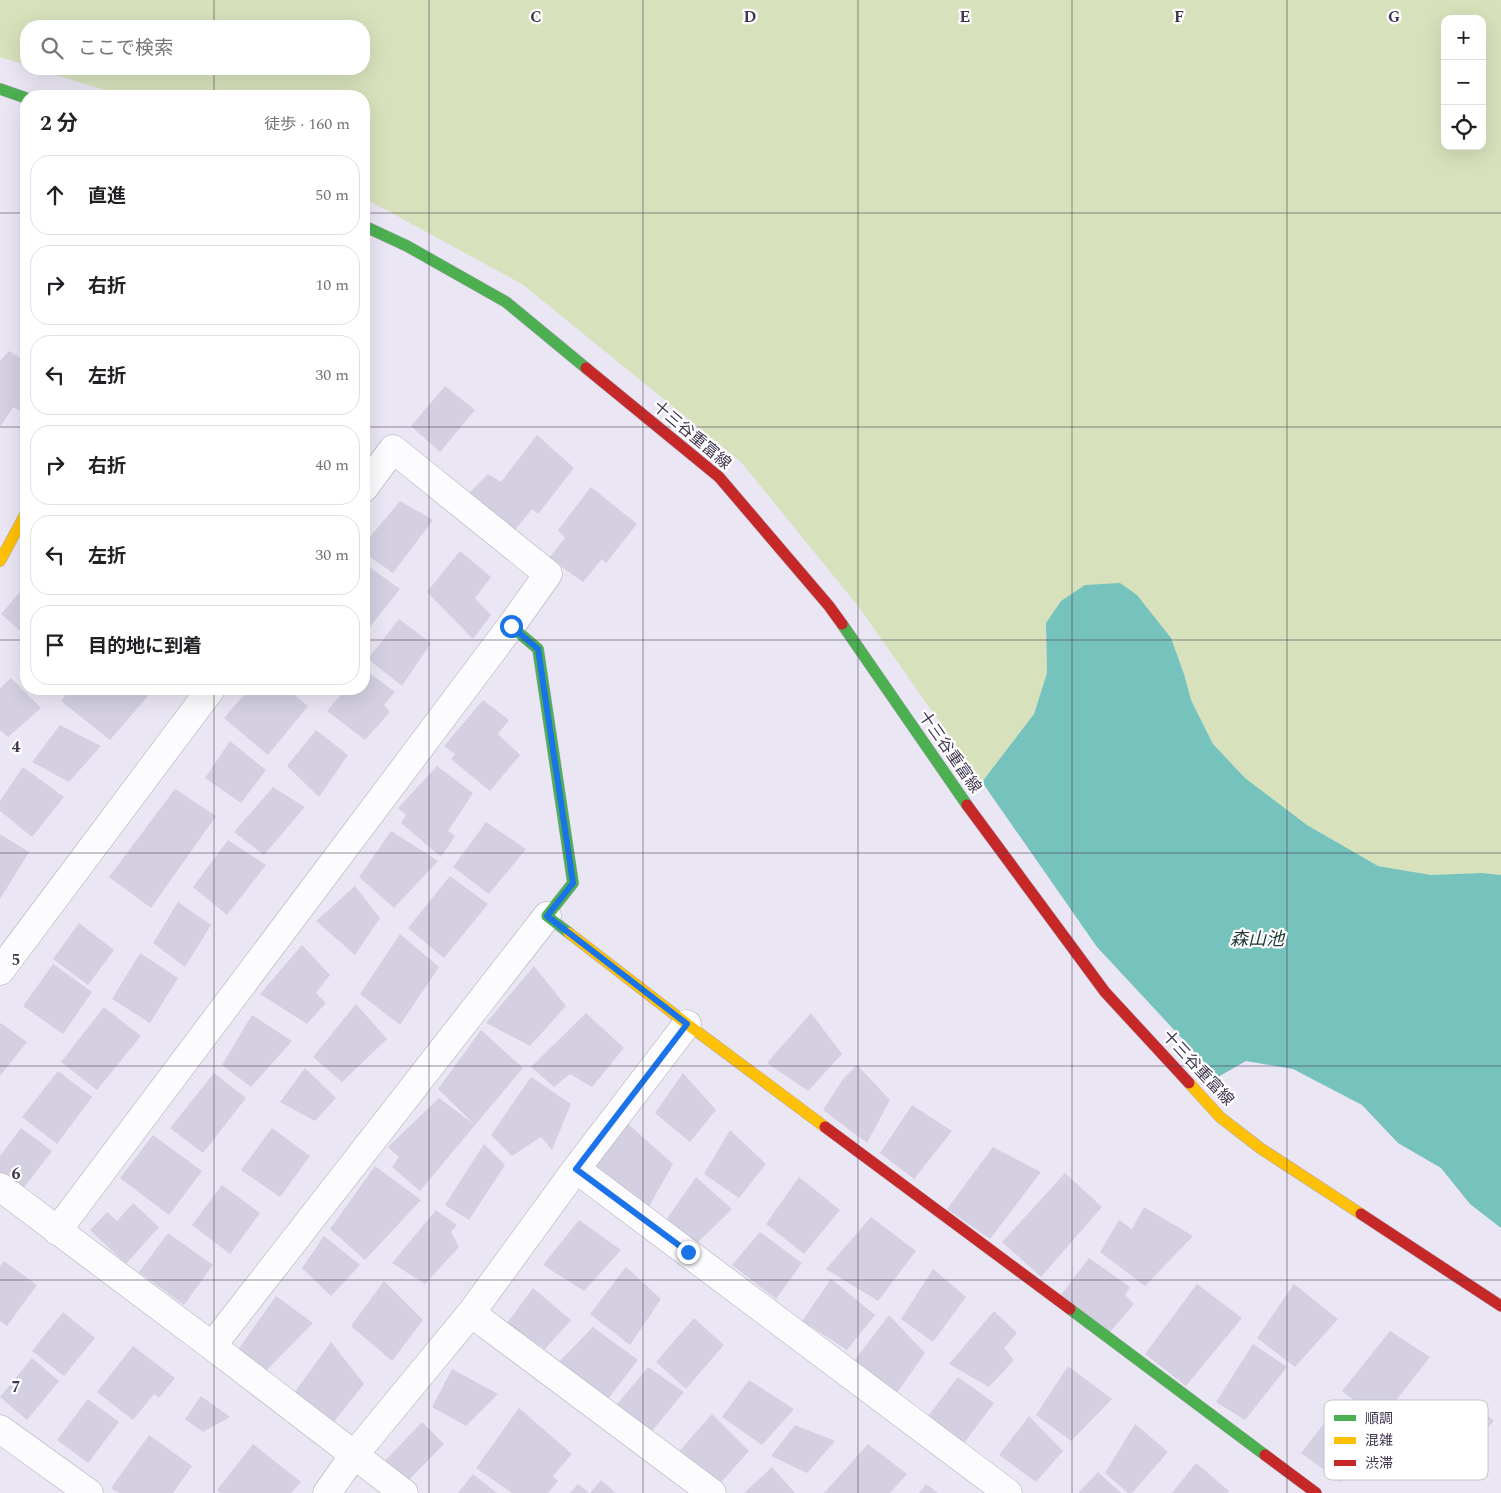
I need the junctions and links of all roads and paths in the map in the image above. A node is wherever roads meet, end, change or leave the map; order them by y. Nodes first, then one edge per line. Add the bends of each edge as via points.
1 (0, 88) edge
2 (20, 96) edge
3 (370, 229) edge
4 (370, 480) edge
5 (20, 523) edge
6 (3, 550) edge
7 (511, 626) junction
8 (207, 695) edge
9 (547, 916) junction
10 (0, 971) edge
11 (687, 1024) junction
12 (576, 1169) junction
13 (0, 1187) edge
14 (57, 1231) junction
15 (1501, 1306) edge
16 (471, 1314) junction
17 (212, 1346) junction
18 (0, 1429) edge
19 (354, 1455) junction
20 (89, 1493) edge
21 (327, 1493) edge
22 (404, 1493) edge
23 (712, 1493) edge
24 (1008, 1493) edge
25 (1316, 1493) edge

1 - 2 main road
3 - 15 main road, 十三谷重富線 via 506,302 719,477 829,606 975,816 1105,992 1220,1117 1260,1148
4 - 7 street via 393,449 548,574
5 - 6 main road
7 - 9 main road via 538,649 573,883
7 - 14 street
8 - 10 street
9 - 11 main road
9 - 17 street
11 - 12 street
11 - 25 main road
12 - 16 street
12 - 24 street
13 - 14 street
14 - 17 street
16 - 19 street
16 - 23 street
17 - 19 street
18 - 20 street
19 - 21 street
19 - 22 street

